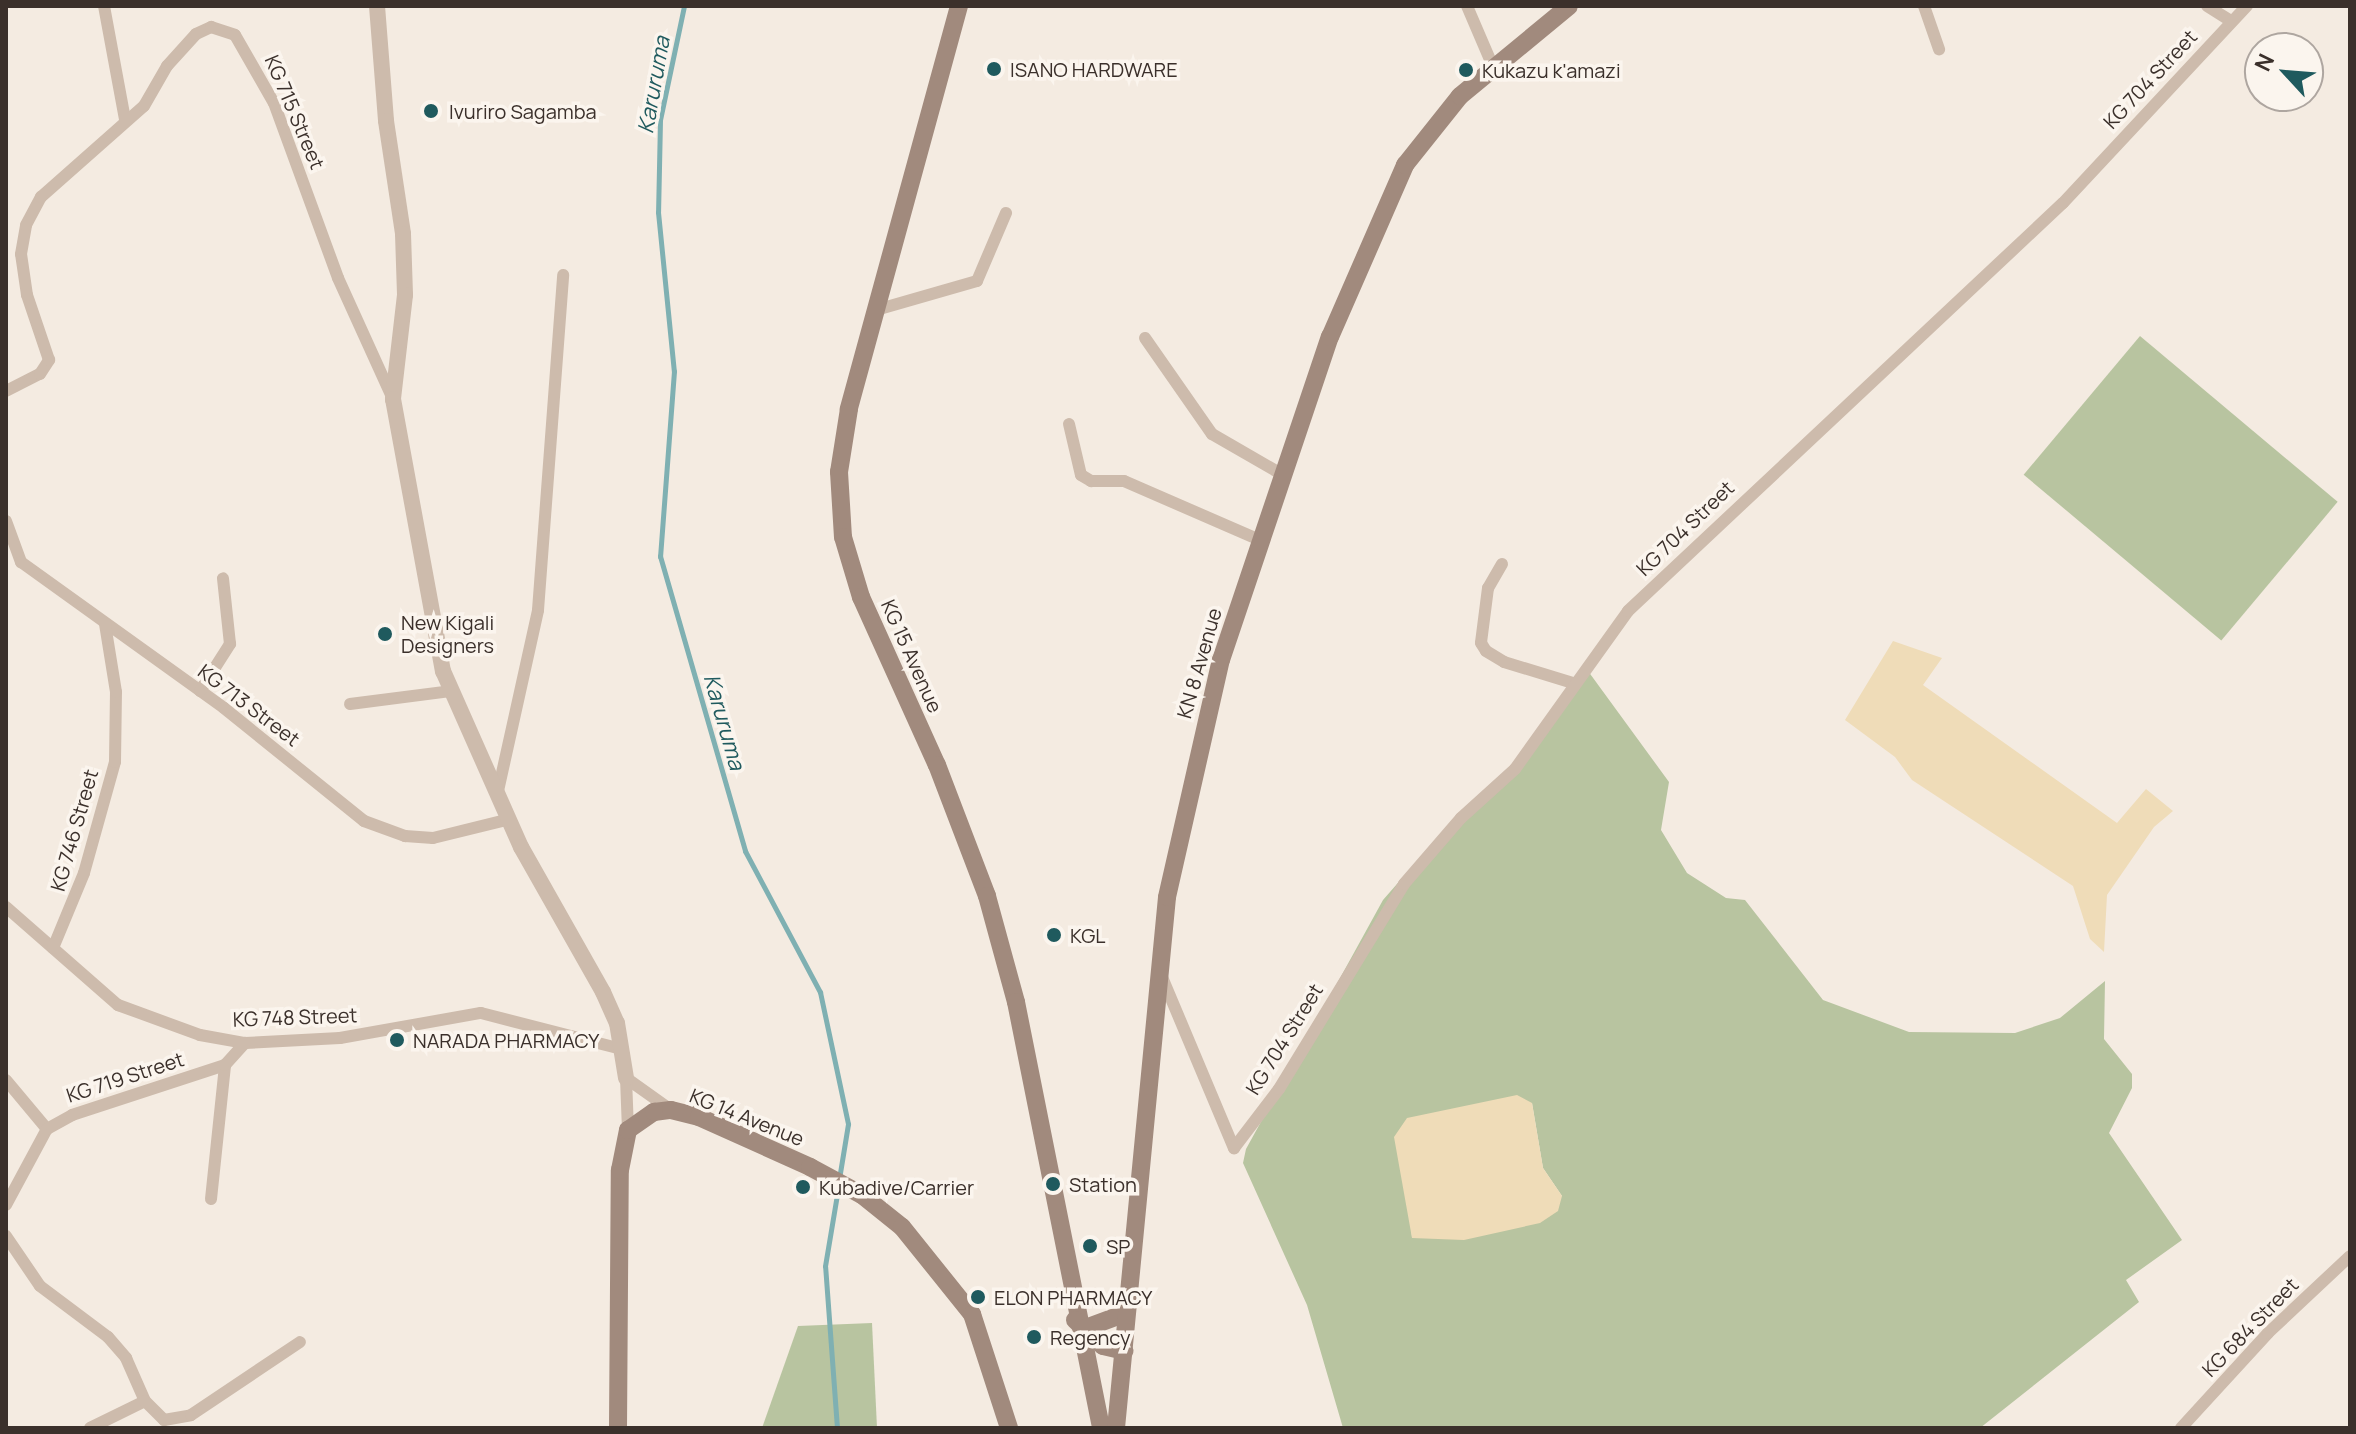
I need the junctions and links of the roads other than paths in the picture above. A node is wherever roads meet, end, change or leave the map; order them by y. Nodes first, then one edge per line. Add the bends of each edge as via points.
1 (104, 6) edge
2 (377, 6) edge
3 (959, 6) edge
4 (1467, 6) edge
5 (1569, 6) edge
6 (1924, 6) edge
7 (2207, 6) edge
8 (2247, 6) edge
9 (2231, 21) junction
10 (1939, 49) dead end
11 (1494, 69) junction
12 (125, 119) junction
13 (1006, 213) dead end
14 (21, 254) junction
15 (6, 255) edge
16 (563, 275) dead end
17 (876, 310) junction
18 (1145, 338) dead end
19 (6, 391) edge
20 (393, 399) junction
21 (1069, 424) dead end
22 (1283, 475) junction
23 (6, 521) edge
24 (1260, 540) junction
25 (1502, 564) dead end
26 (223, 578) dead end
27 (105, 624) junction
28 (1573, 683) junction
29 (200, 691) junction
30 (452, 691) junction
31 (350, 704) dead end
32 (498, 791) junction
33 (510, 819) junction
34 (6, 907) edge
35 (53, 948) junction
36 (1161, 975) junction
37 (245, 1043) junction
38 (621, 1049) junction
39 (225, 1065) junction
40 (626, 1078) junction
41 (6, 1080) edge
42 (671, 1110) junction
43 (47, 1129) junction
44 (628, 1130) junction
45 (211, 1199) dead end
46 (6, 1205) edge
47 (6, 1236) edge
48 (2350, 1256) edge
49 (1126, 1313) junction
50 (1079, 1325) junction
51 (300, 1342) dead end
52 (1124, 1351) junction
53 (1085, 1363) junction
54 (1121, 1382) junction
55 (145, 1401) junction
56 (90, 1428) edge
57 (618, 1428) edge
58 (1009, 1428) edge
59 (1101, 1428) edge
60 (1116, 1428) edge
61 (2181, 1428) edge

1 - 12 street
2 - 20 street via 386,121 403,234 405,295
3 - 17 main road, KG 15 Avenue
4 - 11 street
5 - 11 main road, KN 8 Avenue
6 - 10 street
7 - 9 street
8 - 9 street, KG 704 Street
9 - 28 street, KG 704 Street via 2063,203 1628,611
11 - 22 main road, KN 8 Avenue via 1435,121 1405,165 1330,337
12 - 14 street, KG 715 Street via 41,197 26,225
12 - 20 street, KG 715 Street via 144,106 167,66 196,34 211,27 235,35 274,103 338,278
13 - 17 street via 977,281
14 - 15 street
14 - 19 street, KG 715 Street via 27,295 49,360 40,374
16 - 32 street via 538,610
17 - 50 main road, KG 15 Avenue via 849,409 839,472 843,537 861,597 947,789 987,896 1016,1002
18 - 22 street via 1212,434
20 - 30 street via 416,544
21 - 24 street via 1081,475 1091,481 1124,481
22 - 24 main road, KN 8 Avenue
23 - 27 street, KG 713 Street via 16,558
24 - 36 main road, KN 8 Avenue via 1194,767 1167,897
25 - 28 street via 1488,588 1481,643 1504,662
26 - 29 street via 230,644
27 - 29 street, KG 713 Street
27 - 35 street, KG 746 Street via 116,692 115,762 84,873
28 - 36 street, KG 704 Street via 1515,769 1461,818 1404,884 1279,1089 1234,1148
29 - 33 street, KG 713 Street via 364,821 386,831 446,837
30 - 31 street
30 - 32 street
32 - 33 street
33 - 38 street via 603,992
34 - 35 street, KG 748 Street
35 - 37 street, KG 748 Street via 118,1005 170,1028
36 - 49 main road, KN 8 Avenue
37 - 38 street, KG 748 Street via 378,1033 481,1013
37 - 39 street, KG 719 Street
38 - 40 street
39 - 43 street, KG 719 Street via 72,1115
39 - 45 street
40 - 42 street
40 - 44 street
41 - 43 street
42 - 44 main road, KG 14 Avenue via 654,1112
42 - 58 main road, KG 14 Avenue via 699,1117 797,1161 862,1195 902,1227 972,1314
43 - 46 street
44 - 57 main road via 617,1194
47 - 55 street via 40,1286 108,1337 126,1358
48 - 61 street, KG 684 Street via 2268,1333
49 - 50 main road
49 - 52 main road, KN 8 Avenue
50 - 52 main road via 1103,1346
50 - 53 main road, KG 15 Avenue
51 - 55 street via 191,1415 164,1420
52 - 54 main road, KN 8 Avenue
53 - 54 main road
53 - 59 main road, KG 15 Avenue
54 - 60 main road, KN 8 Avenue
55 - 56 street

